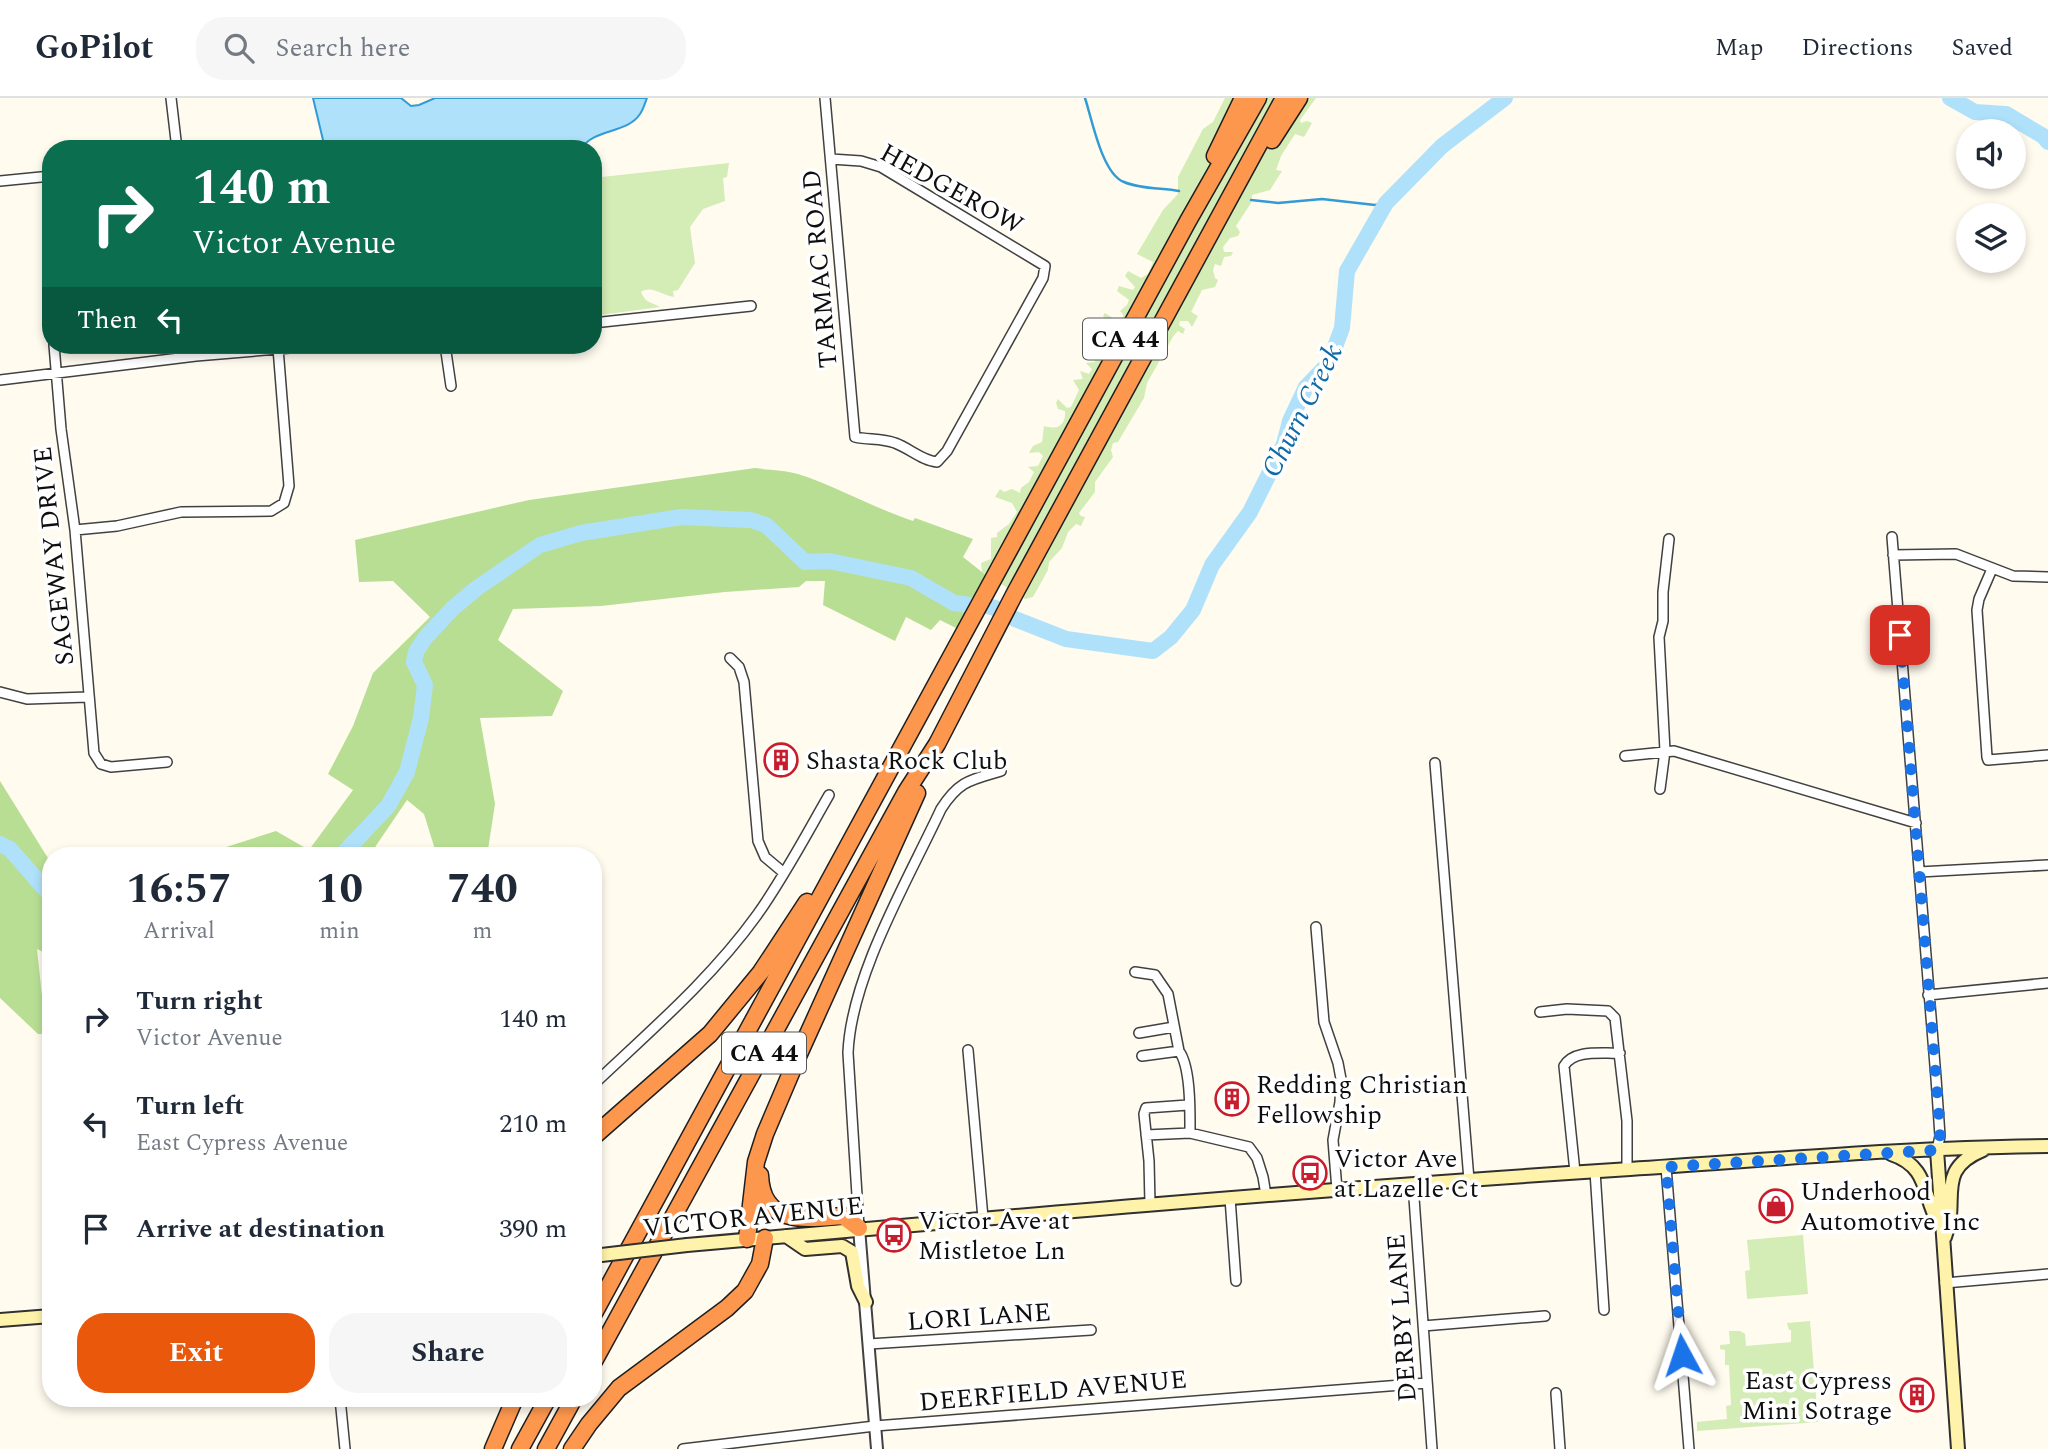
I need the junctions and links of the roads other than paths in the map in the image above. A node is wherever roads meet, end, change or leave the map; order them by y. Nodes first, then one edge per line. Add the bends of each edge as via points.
1 (171, 98) edge
2 (825, 98) edge
3 (1243, 98) edge
4 (1258, 98) edge
5 (1284, 98) edge
6 (1300, 98) edge
7 (176, 140) edge
8 (831, 159) junction
9 (42, 177) edge
10 (0, 181) edge
11 (1237, 187) junction
12 (1188, 221) junction
13 (751, 306) dead end
14 (602, 322) edge
15 (55, 354) edge
16 (216, 354) edge
17 (278, 354) edge
18 (446, 354) edge
19 (196, 356) joint
20 (57, 373) junction
21 (0, 380) edge
22 (451, 386) dead end
23 (855, 437) joint
24 (75, 530) junction
25 (1892, 537) dead end
26 (1669, 539) dead end
27 (1893, 555) junction
28 (1992, 569) junction
29 (2048, 577) edge
30 (730, 658) dead end
31 (0, 692) edge
32 (88, 697) junction
33 (937, 744) junction
34 (1665, 751) junction
35 (2048, 755) edge
36 (1626, 756) dead end
37 (167, 762) dead end
38 (1435, 763) dead end
39 (1001, 771) dead end
40 (1660, 789) dead end
41 (829, 795) dead end
42 (1916, 823) junction
43 (843, 856) junction
44 (2048, 864) edge
45 (1919, 872) junction
46 (784, 873) junction
47 (1316, 927) dead end
48 (1135, 972) dead end
49 (2048, 983) edge
50 (1928, 995) junction
51 (1540, 1012) dead end
52 (1174, 1027) junction
53 (1139, 1033) dead end
54 (968, 1050) dead end
55 (1180, 1051) junction
56 (1620, 1053) junction
57 (1142, 1056) dead end
58 (602, 1077) edge
59 (1188, 1105) junction
60 (602, 1129) edge
61 (1190, 1133) junction
62 (765, 1134) junction
63 (1146, 1135) junction
64 (2048, 1146) edge
65 (1991, 1147) junction
66 (1937, 1150) junction
67 (1884, 1152) junction
68 (1666, 1167) junction
69 (1627, 1169) junction
70 (1595, 1171) junction
71 (1575, 1172) junction
72 (1469, 1180) junction
73 (1412, 1184) junction
74 (1337, 1190) junction
75 (1266, 1195) junction
76 (1230, 1198) junction
77 (1150, 1204) junction
78 (984, 1217) junction
79 (1941, 1227) junction
80 (859, 1228) junction
81 (786, 1236) junction
82 (765, 1238) junction
83 (747, 1240) junction
84 (1942, 1244) junction
85 (602, 1255) edge
86 (2048, 1274) edge
87 (1236, 1281) dead end
88 (1945, 1283) junction
89 (602, 1298) edge
90 (866, 1301) junction
91 (1604, 1310) dead end
92 (1545, 1316) dead end
93 (42, 1317) edge
94 (0, 1320) edge
95 (1423, 1326) junction
96 (1091, 1330) dead end
97 (869, 1344) junction
98 (602, 1347) edge
99 (1427, 1383) junction
100 (1556, 1393) dead end
101 (341, 1407) edge
102 (511, 1407) edge
103 (543, 1407) edge
104 (569, 1407) edge
105 (876, 1426) junction
106 (345, 1449) edge
107 (493, 1449) edge
108 (520, 1449) edge
109 (547, 1449) edge
110 (572, 1449) edge
111 (683, 1449) edge
112 (877, 1449) edge
113 (1432, 1449) edge
114 (1560, 1449) edge
115 (1689, 1449) edge
116 (1958, 1449) edge

1 - 7 street
2 - 8 street, TARMAC ROAD
3 - 12 highway
4 - 12 highway, CA 44
5 - 11 highway, CA 44
6 - 11 highway
8 - 23 street, TARMAC ROAD
8 - 23 street, HEDGEROW via 880,167 1043,264 1046,270 940,460 931,461 890,441
9 - 10 street
11 - 33 highway, CA 44
12 - 43 highway, CA 44
13 - 14 street
15 - 20 street, SAGEWAY DRIVE
16 - 19 street
17 - 24 street via 289,486 281,507 264,512 181,512
18 - 22 street
19 - 20 street
20 - 21 street
20 - 24 street, SAGEWAY DRIVE
24 - 32 street, SAGEWAY DRIVE
25 - 27 street
26 - 34 street via 1659,637
27 - 28 street via 1956,554
27 - 42 street
28 - 29 street via 2013,576
28 - 35 street via 1977,610 1987,757
30 - 46 street via 744,682 758,841 765,857
31 - 32 street via 39,700
32 - 37 street, SAGEWAY DRIVE via 98,761 111,767
33 - 62 highway
33 - 98 highway, CA 44 via 906,792
34 - 36 street
34 - 40 street
34 - 42 street
38 - 72 street
39 - 80 street via 962,783 941,809 856,1003 848,1053
41 - 46 street
42 - 45 street
43 - 60 highway via 725,1017
43 - 89 highway, CA 44
44 - 45 street
45 - 50 street
46 - 58 street via 697,987
47 - 74 street via 1322,1010 1340,1079 1334,1140
48 - 52 street via 1156,975 1168,994
49 - 50 street
50 - 66 street via 1940,1136
51 - 56 street via 1608,1011 1615,1018
52 - 53 street
52 - 55 street
54 - 78 street
55 - 57 street
55 - 59 street via 1185,1059
56 - 69 street
56 - 71 street via 1579,1055 1564,1066
59 - 61 street
59 - 63 street via 1146,1108
61 - 63 street
61 - 75 street via 1249,1147 1257,1158
62 - 80 highway via 761,1187 770,1205 794,1219 847,1217
62 - 83 highway via 756,1162
63 - 77 street
64 - 65 main road, VICTOR AVENUE
65 - 66 main road, VICTOR AVENUE
65 - 84 main road via 1965,1159 1951,1178 1952,1213
66 - 67 main road, VICTOR AVENUE
66 - 79 main road
67 - 68 main road, VICTOR AVENUE
67 - 79 main road via 1919,1172
68 - 69 main road, VICTOR AVENUE
68 - 115 street
69 - 70 main road, VICTOR AVENUE
70 - 71 main road, VICTOR AVENUE
70 - 91 street
71 - 72 main road, VICTOR AVENUE
72 - 73 main road, VICTOR AVENUE
73 - 74 main road, VICTOR AVENUE
73 - 95 street, DERBY LANE
74 - 75 main road, VICTOR AVENUE
75 - 76 main road, VICTOR AVENUE
76 - 77 main road, VICTOR AVENUE
76 - 87 street
77 - 78 main road, VICTOR AVENUE
78 - 80 main road, VICTOR AVENUE
79 - 84 main road
80 - 81 main road, VICTOR AVENUE
80 - 90 street
81 - 82 main road, VICTOR AVENUE
81 - 90 main road via 805,1249 842,1246 853,1252 858,1286
82 - 83 main road, VICTOR AVENUE
82 - 110 highway via 760,1264 745,1291 619,1388
83 - 85 main road, VICTOR AVENUE, bridge
84 - 88 main road
86 - 88 street
88 - 116 main road
90 - 97 street
92 - 95 street
93 - 94 main road
95 - 99 street, DERBY LANE
96 - 97 street, LORI LANE
97 - 105 street
99 - 105 street, DEERFIELD AVENUE
99 - 113 street, DERBY LANE
100 - 114 street
101 - 106 street
102 - 107 highway
103 - 108 highway
104 - 109 highway
105 - 111 street, DEERFIELD AVENUE
105 - 112 street

